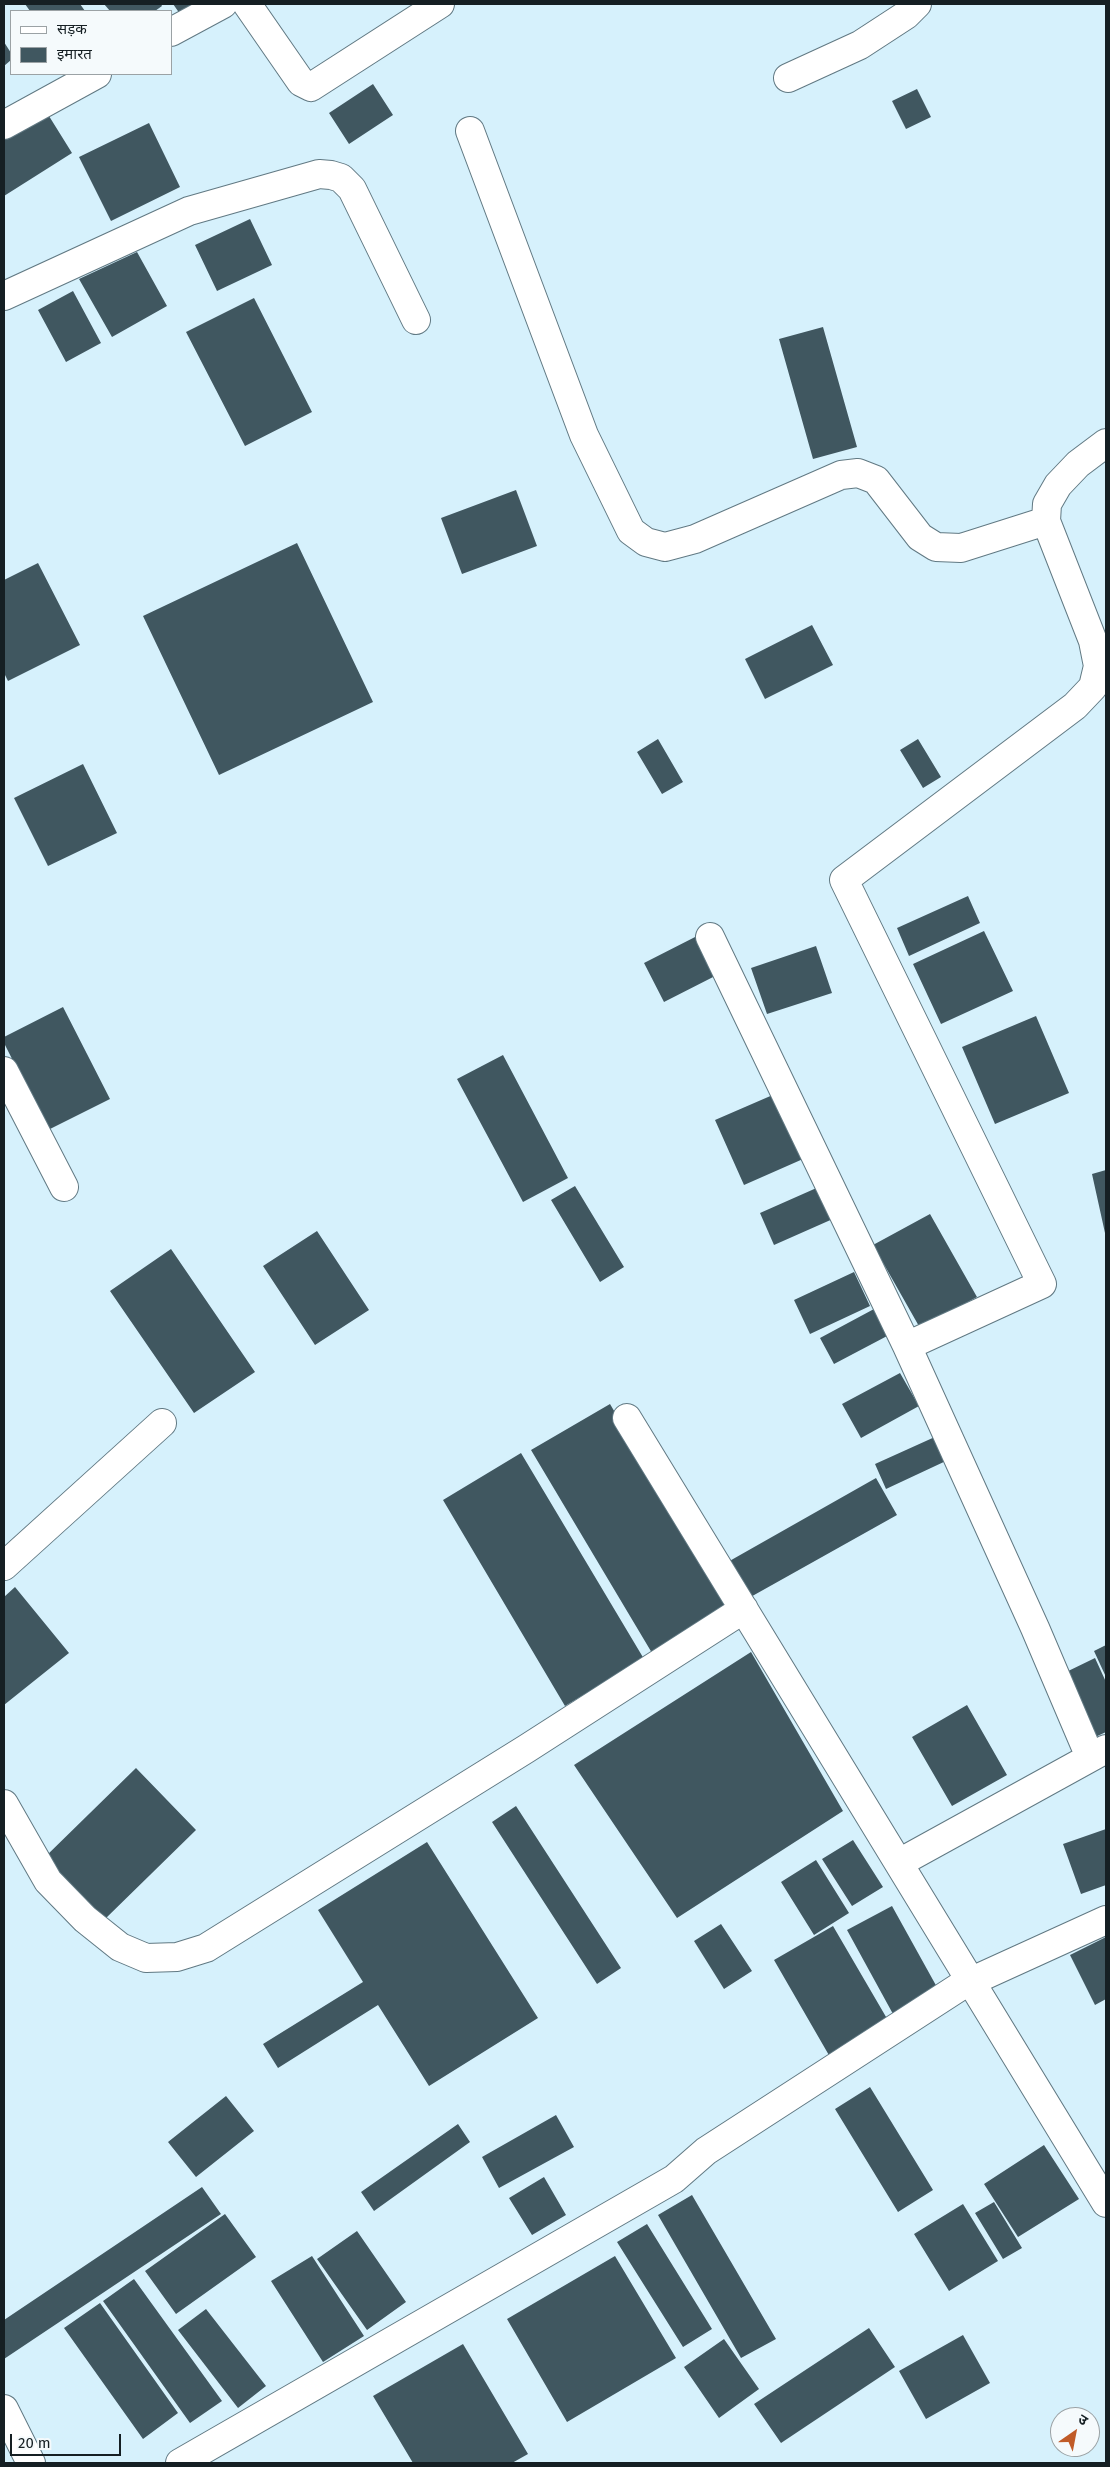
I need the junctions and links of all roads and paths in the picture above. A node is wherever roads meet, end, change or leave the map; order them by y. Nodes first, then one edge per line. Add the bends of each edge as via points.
1 (223, 4) edge
2 (247, 4) edge
3 (440, 4) edge
4 (917, 4) edge
5 (172, 31) edge
6 (95, 75) edge
7 (788, 78) dead end
8 (4, 125) edge
9 (470, 131) dead end
10 (4, 296) edge
11 (416, 320) dead end
12 (1106, 444) edge
13 (1046, 521) junction
14 (710, 937) dead end
15 (4, 1071) edge
16 (64, 1187) dead end
17 (907, 1346) junction
18 (626, 1418) dead end
19 (162, 1423) dead end
20 (4, 1566) edge
21 (744, 1609) junction
22 (1098, 1753) edge
23 (4, 1804) edge
24 (900, 1863) junction
25 (1106, 1920) edge
26 (970, 1980) junction
27 (1106, 2203) edge
28 (6, 2417) edge
29 (31, 2463) edge
30 (180, 2463) edge

1 - 5 street
2 - 3 street via 302,82 311,88
4 - 7 street via 906,16 860,45
6 - 8 street
9 - 13 street via 584,435 631,531 646,542 665,547 695,539 841,475 858,473 876,480 920,537 936,547 961,548
10 - 11 street via 189,211 318,174 340,178 352,189
12 - 13 street via 1078,464 1058,485 1047,504
13 - 17 street via 1093,641 1098,666 1093,687 1075,706 844,880 1042,1284
14 - 17 street
15 - 16 street
17 - 22 street via 1035,1628
18 - 21 street
19 - 20 street
21 - 23 street via 526,1750 206,1948 177,1957 146,1958 120,1947 84,1919 48,1881
21 - 24 street
22 - 24 street
24 - 26 street
25 - 26 street
26 - 27 street
26 - 30 street via 706,2151 674,2179
28 - 29 street

